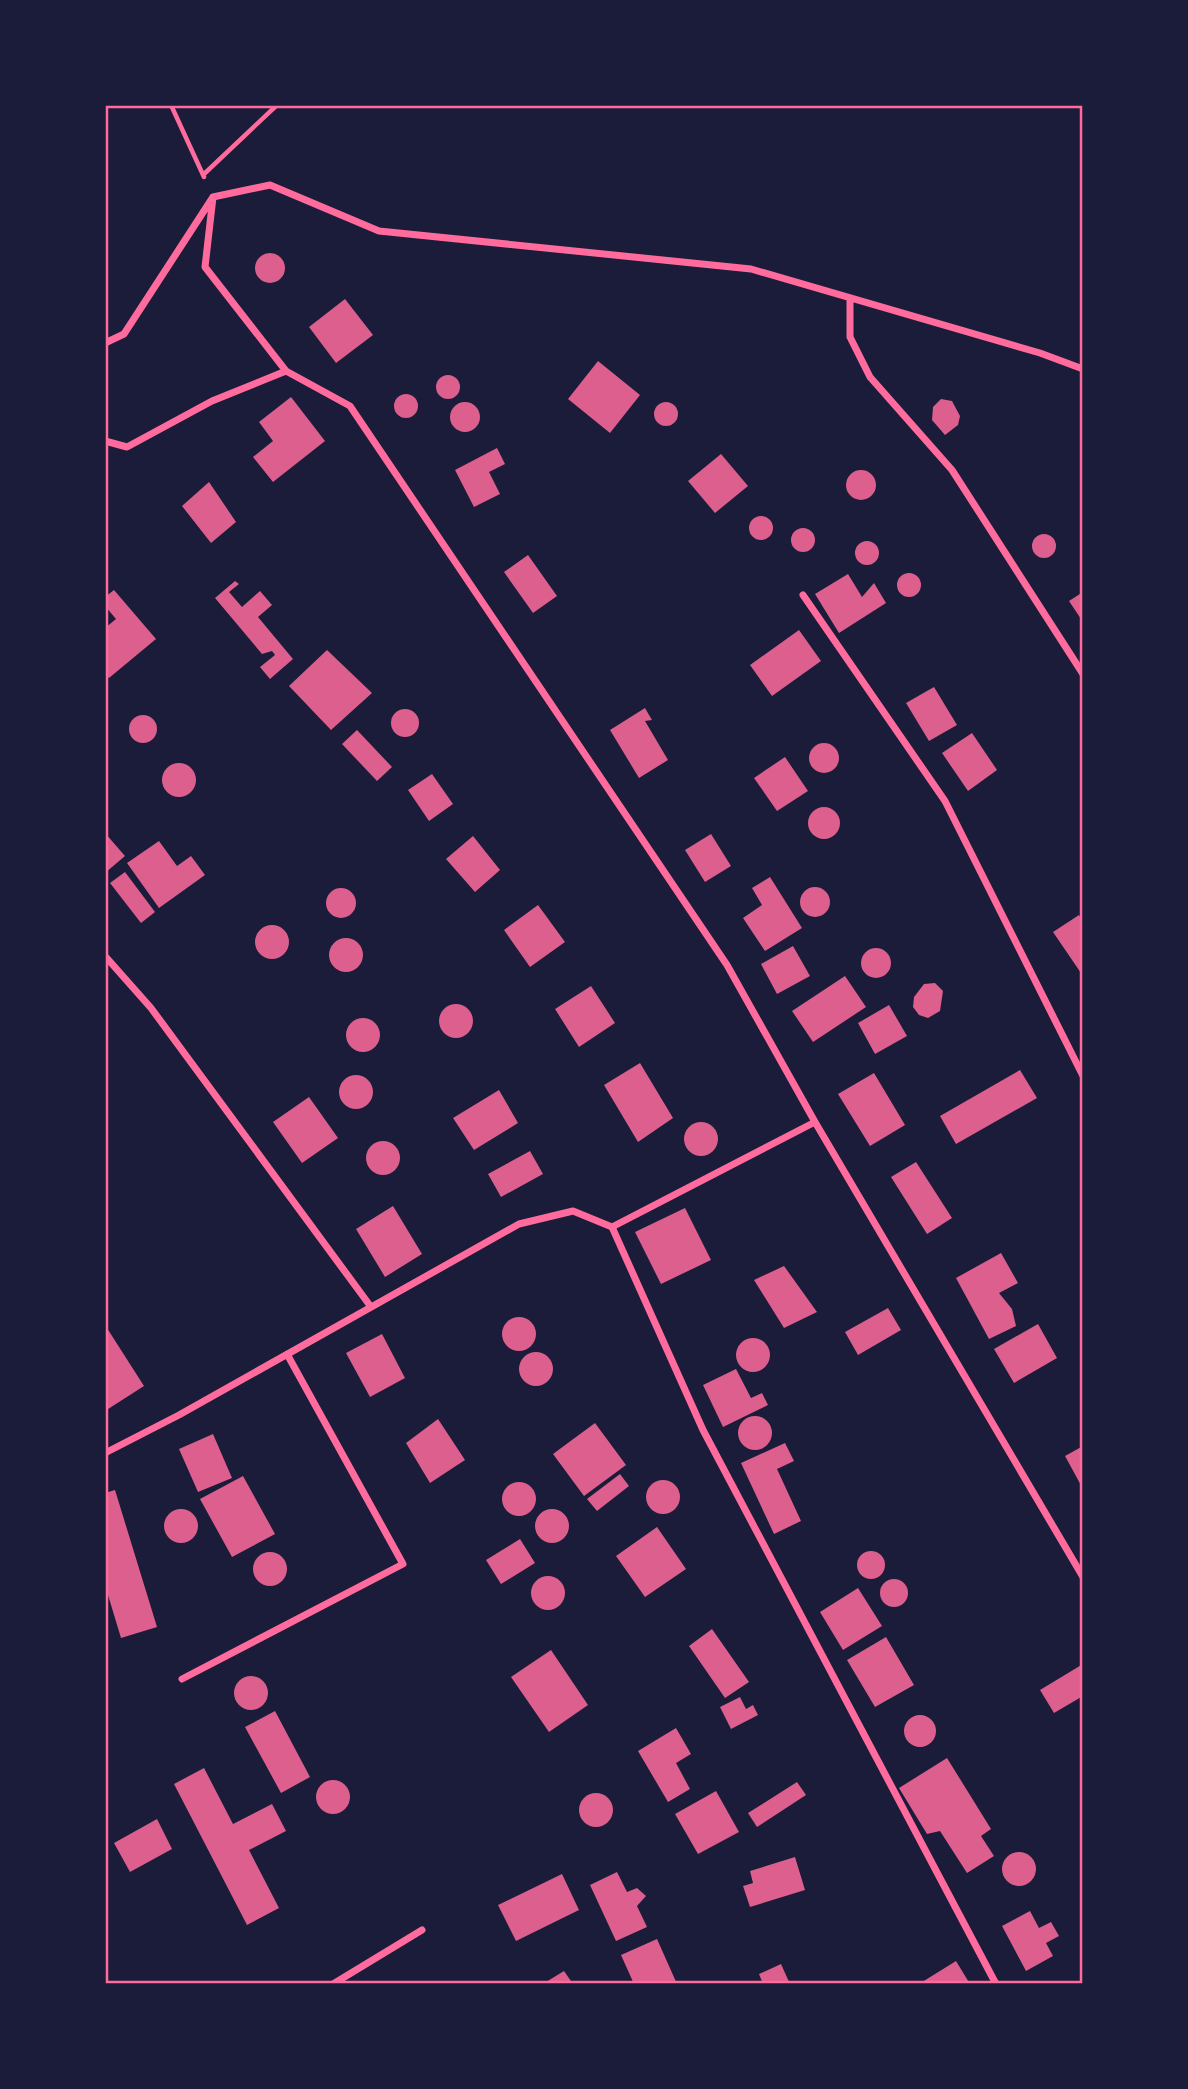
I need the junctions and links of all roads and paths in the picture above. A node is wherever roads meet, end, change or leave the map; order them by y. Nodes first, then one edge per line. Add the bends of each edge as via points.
1 (171, 105) edge
2 (277, 105) edge
3 (213, 197) junction
4 (850, 298) junction
5 (105, 343) edge
6 (1083, 369) edge
7 (286, 371) junction
8 (105, 441) edge
9 (803, 595) dead end
10 (1083, 674) edge
11 (105, 956) edge
12 (1083, 1076) edge
13 (815, 1122) junction
14 (612, 1227) junction
15 (371, 1307) junction
16 (286, 1354) junction
17 (105, 1452) edge
18 (1083, 1577) edge
19 (182, 1679) dead end
20 (422, 1930) dead end
21 (333, 1984) edge
22 (996, 1984) edge

1 - 2 path via 203,175
3 - 4 street via 270,185 379,232 751,270
3 - 5 street via 124,334
3 - 7 street via 205,267
4 - 6 street
4 - 10 street via 850,337 870,376 952,470
7 - 8 street via 212,401 127,447
7 - 13 street via 350,406 727,965
9 - 12 street via 945,802
11 - 15 street via 151,1008
13 - 14 street
13 - 18 street
14 - 15 street via 573,1211 519,1224
14 - 22 street via 703,1430
15 - 16 street
16 - 17 street
16 - 19 street via 403,1564
20 - 21 street

